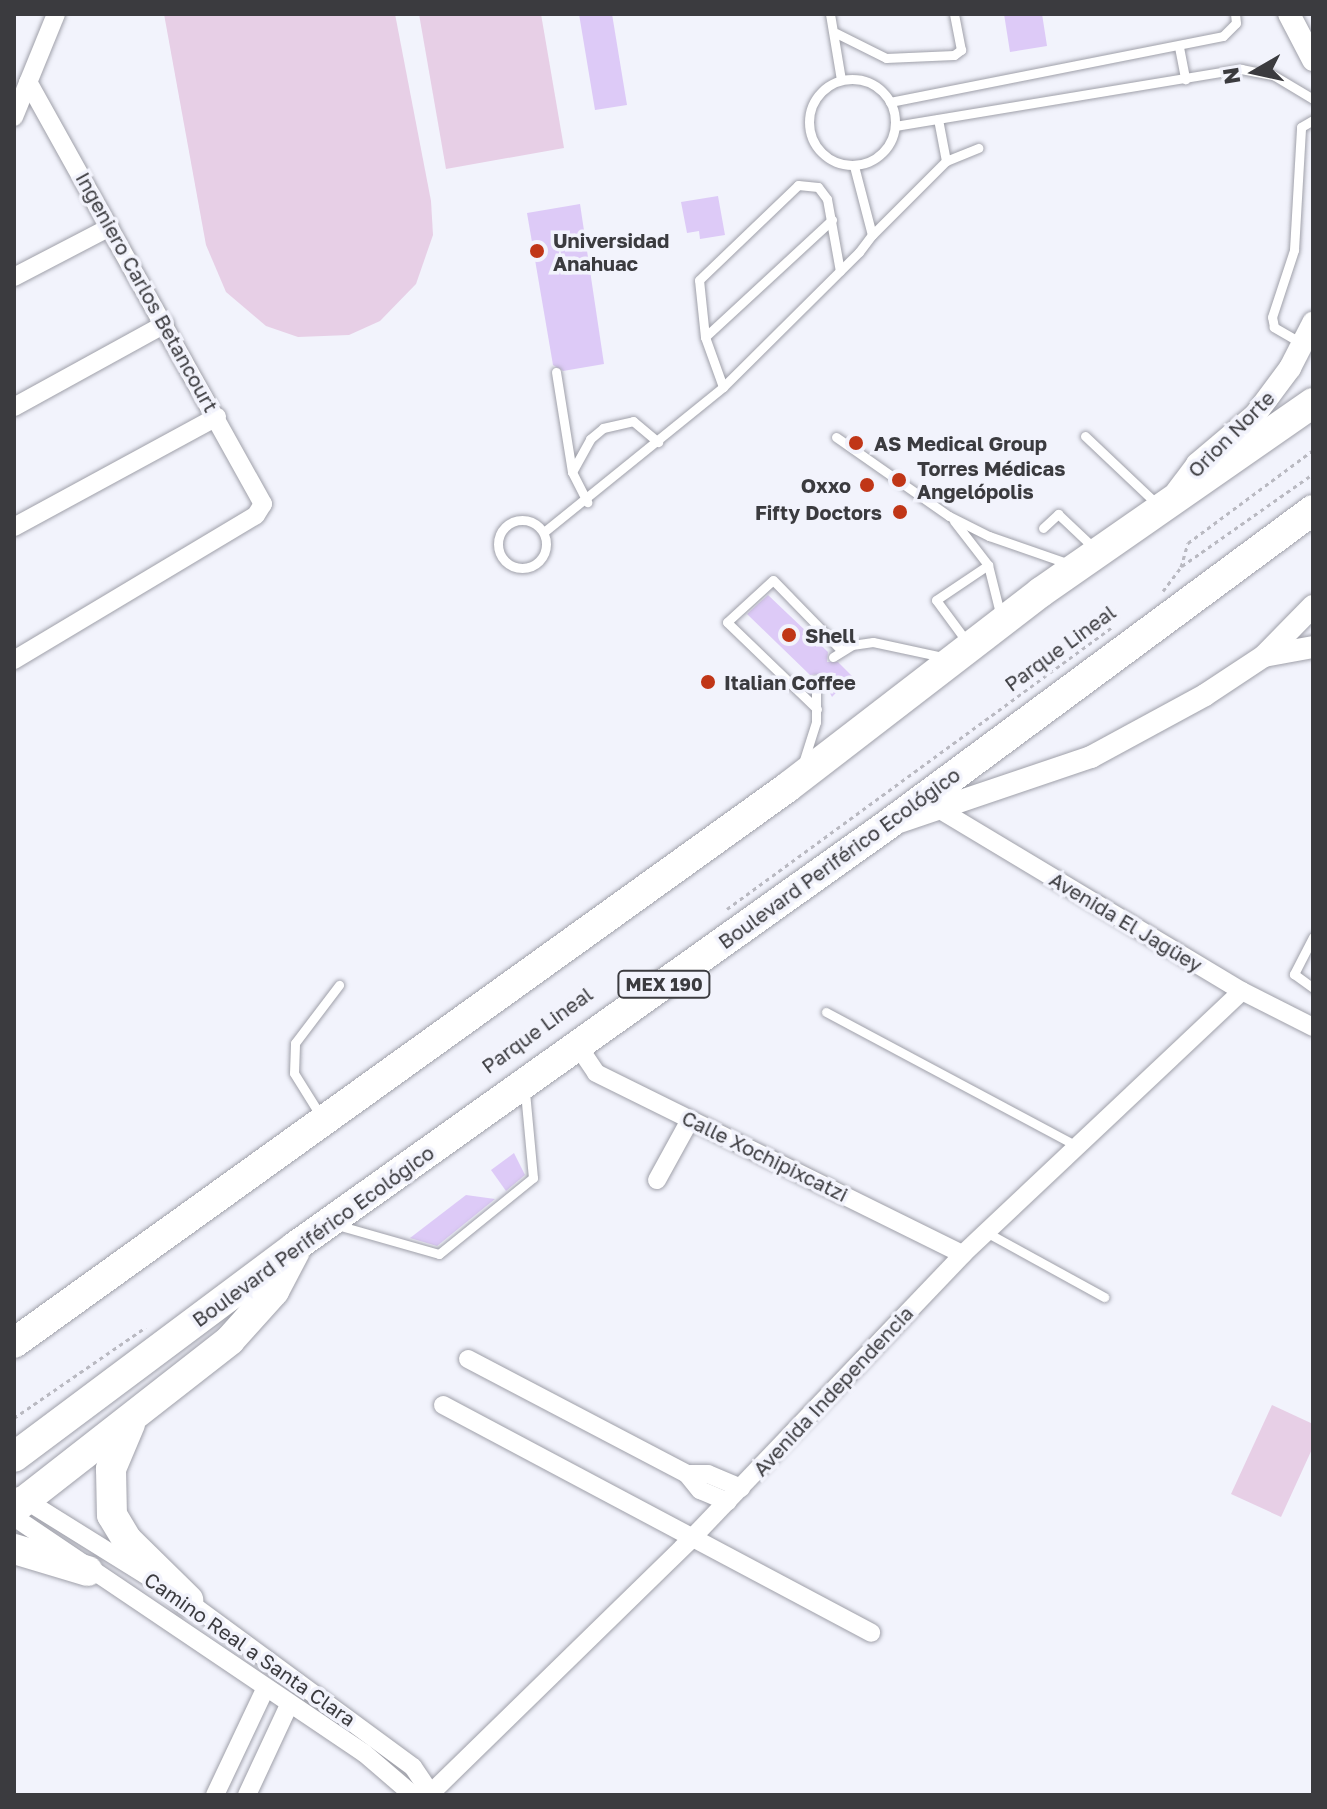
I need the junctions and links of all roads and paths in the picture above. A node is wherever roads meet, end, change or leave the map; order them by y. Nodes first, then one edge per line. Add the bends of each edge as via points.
1 (56, 14) edge
2 (830, 14) edge
3 (954, 14) edge
4 (1235, 14) edge
5 (1289, 14) edge
6 (836, 33) junction
7 (1179, 47) junction
8 (1313, 60) edge
9 (1185, 79) junction
10 (841, 80) junction
11 (28, 82) junction
12 (1313, 99) edge
13 (890, 102) junction
14 (14, 117) edge
15 (938, 119) junction
16 (1313, 120) edge
17 (895, 126) junction
18 (979, 148) dead end
19 (946, 161) junction
20 (854, 166) junction
21 (832, 220) junction
22 (110, 227) junction
23 (872, 235) junction
24 (840, 271) junction
25 (14, 277) edge
26 (165, 324) junction
27 (1308, 334) edge
28 (705, 337) junction
29 (556, 372) dead end
30 (723, 387) junction
31 (1313, 403) edge
32 (14, 407) edge
33 (217, 417) junction
34 (1085, 436) dead end
35 (836, 437) dead end
36 (658, 442) junction
37 (1313, 450) edge
38 (572, 472) junction
39 (1313, 474) edge
40 (587, 502) junction
41 (1165, 505) junction
42 (1313, 510) edge
43 (949, 516) junction
44 (14, 527) edge
45 (1043, 528) dead end
46 (544, 532) junction
47 (1087, 559) junction
48 (988, 565) junction
49 (1181, 567) junction
50 (1162, 592) dead end
51 (1313, 606) edge
52 (1002, 621) junction
53 (1113, 627) dead end
54 (1313, 647) edge
55 (960, 652) junction
56 (1264, 656) junction
57 (14, 660) edge
58 (816, 680) dead end
59 (817, 709) junction
60 (788, 787) junction
61 (942, 811) junction
62 (886, 826) junction
63 (717, 915) dead end
64 (1313, 937) edge
65 (339, 985) dead end
66 (1313, 988) edge
67 (1242, 991) junction
68 (826, 1012) dead end
69 (1313, 1027) edge
70 (578, 1046) junction
71 (524, 1084) junction
72 (690, 1120) junction
73 (316, 1122) junction
74 (1077, 1146) junction
75 (657, 1180) dead end
76 (330, 1223) junction
77 (986, 1232) junction
78 (296, 1246) junction
79 (963, 1254) junction
80 (1104, 1297) dead end
81 (14, 1317) edge
82 (151, 1324) dead end
83 (14, 1343) edge
84 (468, 1359) dead end
85 (443, 1405) dead end
86 (139, 1413) junction
87 (14, 1418) edge
88 (14, 1457) edge
89 (687, 1474) junction
90 (741, 1488) junction
91 (728, 1502) junction
92 (17, 1505) edge
93 (692, 1538) junction
94 (14, 1549) edge
95 (88, 1571) junction
96 (188, 1600) junction
97 (871, 1633) dead end
98 (265, 1689) junction
99 (289, 1705) junction
100 (413, 1767) junction
101 (417, 1793) edge
102 (215, 1795) edge
103 (247, 1795) edge

1 - 11 street
2 - 6 lane
3 - 6 lane via 961,50 921,59 886,58
4 - 7 lane via 1236,23 1223,36
5 - 8 street
6 - 10 lane
7 - 9 lane
7 - 13 lane
9 - 12 lane via 1241,69 1273,75
9 - 15 lane
10 - 13 lane via 869,82
10 - 20 lane via 817,95 808,121 817,148 827,158
11 - 14 street
11 - 22 street, Ingeniero Carlos Betancourt
13 - 17 lane
15 - 17 lane
15 - 19 lane
16 - 27 lane via 1301,127 1294,250 1272,317 1274,327
17 - 20 lane via 882,154
18 - 19 lane
19 - 23 lane
20 - 23 lane
21 - 24 lane
21 - 28 lane
21 - 28 lane via 818,187 798,185 699,280
22 - 25 street
22 - 26 street, Ingeniero Carlos Betancourt
23 - 24 lane
24 - 30 lane
26 - 32 street
26 - 33 street, Ingeniero Carlos Betancourt
27 - 41 street, Orion Norte via 1255,415 1197,464
28 - 30 lane
29 - 38 lane
30 - 36 lane
31 - 41 highway
33 - 44 street
33 - 57 street, Ingeniero Carlos Betancourt via 263,504 256,515
34 - 41 lane
35 - 43 lane
36 - 38 lane via 633,421 603,428 590,439
36 - 40 lane
37 - 49 path via 1211,522 1188,543
38 - 40 lane
39 - 49 path
40 - 46 lane
41 - 47 highway
42 - 62 highway, Boulevard Periférico Ecológico / MEX 190
43 - 47 lane via 989,536
43 - 48 lane
45 - 47 lane via 1058,514
46 - 46 lane via 521,519 507,524 498,537 499,552 508,564 523,568 537,563 546,550
47 - 52 highway
48 - 52 lane
48 - 55 lane via 936,600
49 - 50 path
51 - 56 street
52 - 55 highway
53 - 63 path, Parque Lineal
54 - 56 street
55 - 59 lane via 873,642 837,654 773,580 727,622
55 - 60 highway
56 - 61 street via 1091,757
58 - 59 lane
59 - 60 lane via 808,752
60 - 73 highway
61 - 62 street
61 - 67 street, Avenida El Jagüey
62 - 70 highway, Boulevard Periférico Ecológico / MEX 190
64 - 66 lane via 1294,974
65 - 73 lane via 295,1043 294,1073
67 - 69 street, Avenida El Jagüey
67 - 74 street, Avenida Independencia
68 - 74 lane
70 - 71 highway, Boulevard Periférico Ecológico / MEX 190
70 - 72 street, Calle Xochipixcatzi via 596,1073
71 - 76 highway, Boulevard Periférico Ecológico / MEX 190
71 - 76 lane via 533,1178 439,1254
72 - 75 street
72 - 79 street, Calle Xochipixcatzi
73 - 81 highway via 292,1128 253,1150
73 - 83 highway
74 - 77 street, Avenida Independencia
76 - 78 highway, Boulevard Periférico Ecológico / MEX 190
77 - 79 street, Avenida Independencia
77 - 80 lane
78 - 86 highway via 287,1272 245,1325
78 - 88 highway, Boulevard Periférico Ecológico / MEX 190
79 - 90 street, Avenida Independencia
82 - 87 path
84 - 89 street
85 - 93 street
86 - 92 highway
86 - 96 highway via 121,1439 111,1469 112,1515 127,1540
89 - 90 street via 708,1474
89 - 91 street via 700,1490
90 - 91 street, Avenida Independencia
91 - 93 street, Avenida Independencia
92 - 95 street, Camino Real a Santa Clara
92 - 96 street, Camino Real a Santa Clara
93 - 97 street
93 - 101 street, Avenida Independencia
94 - 95 highway
95 - 98 street, Camino Real a Santa Clara
96 - 100 street, Camino Real a Santa Clara
98 - 99 street, Camino Real a Santa Clara
98 - 102 street
99 - 101 street, Camino Real a Santa Clara
99 - 103 street
100 - 101 street
100 - 101 street, Camino Real a Santa Clara

